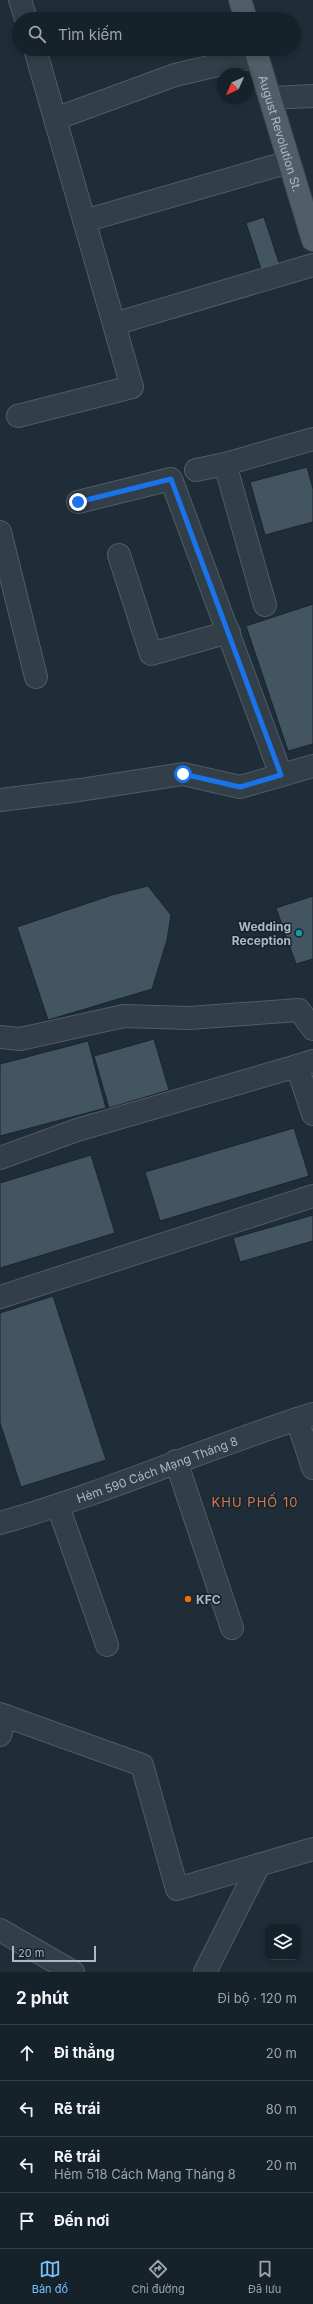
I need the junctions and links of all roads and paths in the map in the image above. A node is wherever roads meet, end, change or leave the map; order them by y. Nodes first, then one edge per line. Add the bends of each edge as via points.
1 (20, 0) edge
2 (240, 0) edge
3 (24, 12) edge
4 (244, 12) edge
5 (37, 56) edge
6 (245, 56) edge
7 (257, 56) edge
8 (313, 96) edge
9 (270, 98) junction
10 (55, 119) junction
11 (289, 162) junction
12 (84, 220) junction
13 (313, 240) edge
14 (313, 265) edge
15 (114, 324) junction
16 (18, 416) dead end
17 (313, 439) edge
18 (225, 464) junction
19 (196, 470) dead end
20 (78, 502) dead end
21 (0, 532) edge
22 (119, 555) dead end
23 (6, 581) edge
24 (265, 605) dead end
25 (229, 632) junction
26 (36, 677) dead end
27 (313, 766) edge
28 (281, 775) junction
29 (0, 800) edge
30 (313, 1029) edge
31 (0, 1037) edge
32 (305, 1064) edge
33 (313, 1114) edge
34 (0, 1158) edge
35 (313, 1196) edge
36 (0, 1297) edge
37 (305, 1416) edge
38 (176, 1462) junction
39 (313, 1468) edge
40 (58, 1506) junction
41 (1, 1521) edge
42 (232, 1628) dead end
43 (107, 1645) dead end
44 (2, 1722) edge
45 (313, 1849) edge
46 (259, 1865) junction
47 (0, 1930) edge
48 (73, 1972) edge
49 (205, 1972) edge

1 - 3 street
2 - 4 main road
5 - 10 street
6 - 10 street via 175,75
7 - 9 main road, August Revolution St.
8 - 9 street
9 - 11 main road, August Revolution St.
10 - 12 street
11 - 12 street
11 - 13 main road, August Revolution St.
12 - 15 street
14 - 15 street
15 - 16 street via 132,387
17 - 18 street
18 - 19 street
18 - 24 street
20 - 25 street via 171,479
21 - 23 street
22 - 25 street via 151,654
23 - 26 street
25 - 28 street
27 - 28 street
28 - 29 street via 240,787 183,774
30 - 31 street via 299,1010 189,1018 124,1016 20,1039
32 - 33 street
32 - 34 street via 77,1130
35 - 36 street
37 - 38 street, Hẻm 590 Cách Mạng Tháng 8
37 - 39 street
38 - 40 street, Hẻm 590 Cách Mạng Tháng 8
38 - 42 street
40 - 41 street, Hẻm 590 Cách Mạng Tháng 8
40 - 43 street
44 - 46 street via 142,1765 177,1889
45 - 46 street
46 - 49 street
47 - 48 street

